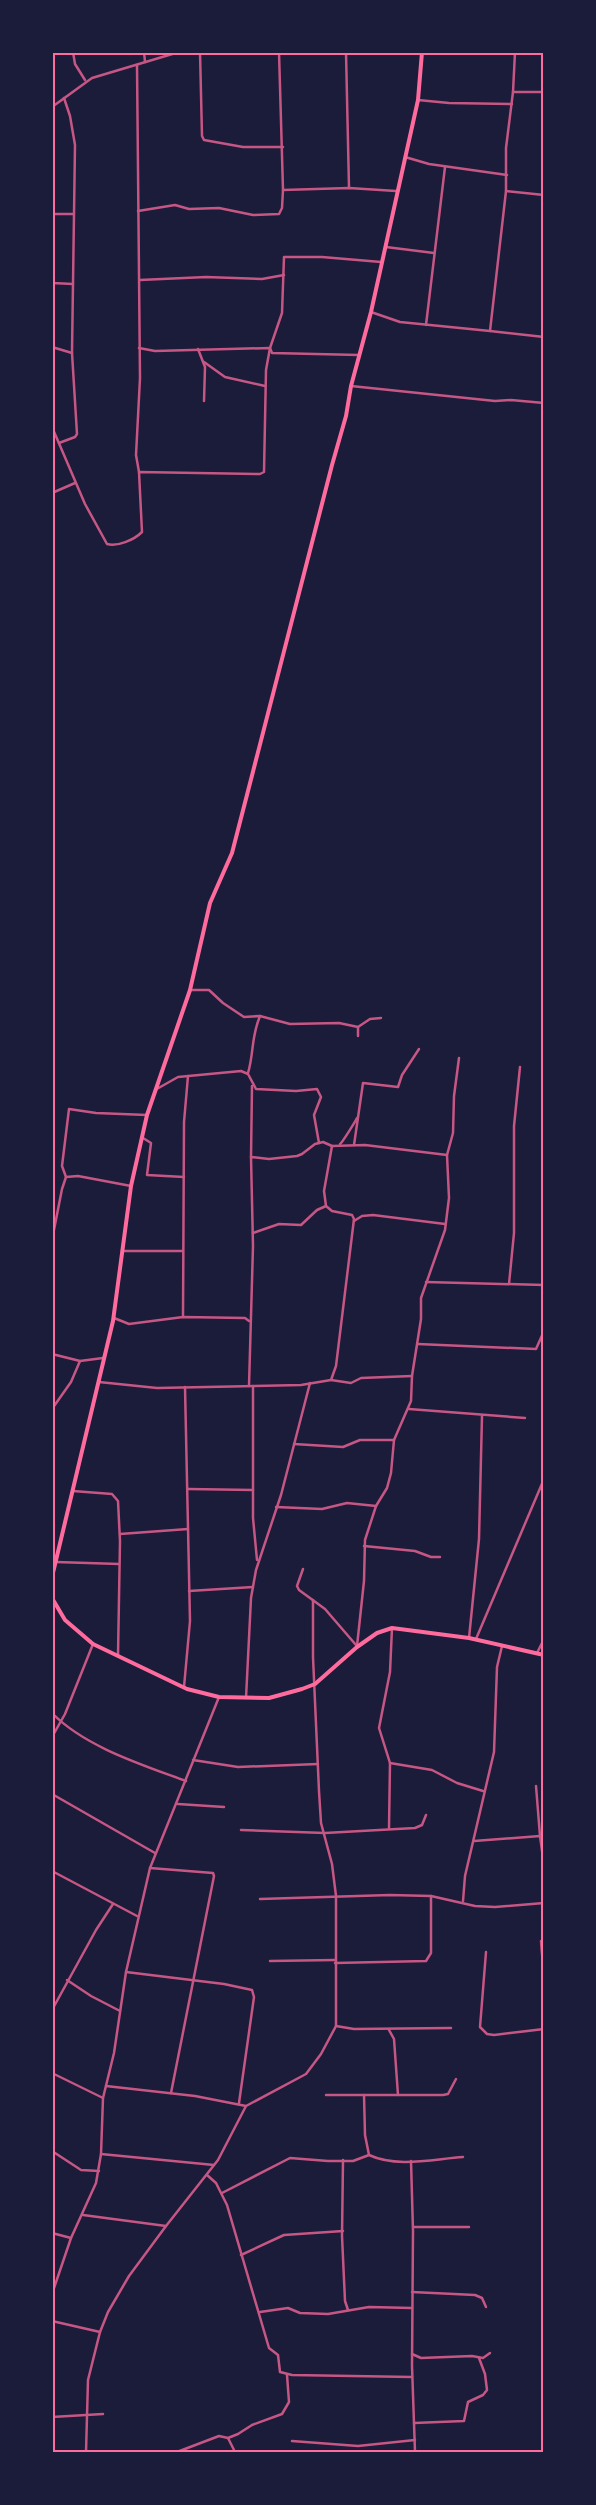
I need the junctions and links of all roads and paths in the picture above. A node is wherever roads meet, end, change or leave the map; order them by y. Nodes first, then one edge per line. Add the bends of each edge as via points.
1 (73, 52) edge
2 (144, 52) edge
3 (179, 52) edge
4 (200, 52) edge
5 (279, 52) edge
6 (346, 52) edge
7 (422, 52) edge
8 (515, 52) edge
9 (146, 62) junction
10 (137, 65) junction
11 (85, 81) junction
12 (513, 92) junction
13 (544, 92) edge
14 (64, 98) junction
15 (418, 100) junction
16 (512, 104) junction
17 (52, 107) edge
18 (283, 148) junction
19 (405, 157) junction
20 (445, 167) junction
21 (507, 175) junction
22 (349, 188) junction
23 (283, 190) junction
24 (396, 191) junction
25 (506, 191) junction
26 (544, 195) edge
27 (138, 211) junction
28 (52, 214) edge
29 (73, 214) junction
30 (384, 247) junction
31 (434, 253) junction
32 (381, 262) junction
33 (284, 276) junction
34 (140, 280) junction
35 (52, 283) edge
36 (72, 284) junction
37 (371, 312) junction
38 (426, 325) junction
39 (490, 331) junction
40 (544, 337) edge
41 (52, 347) edge
42 (139, 348) junction
43 (270, 348) junction
44 (198, 349) junction
45 (72, 353) junction
46 (360, 355) junction
47 (204, 362) junction
48 (265, 386) junction
49 (351, 386) junction
50 (204, 401) dead end
51 (544, 403) edge
52 (52, 427) edge
53 (59, 443) junction
54 (139, 472) junction
55 (75, 483) junction
56 (52, 493) edge
57 (190, 990) junction
58 (260, 1016) junction
59 (381, 1018) dead end
60 (358, 1027) junction
61 (358, 1036) dead end
62 (419, 1049) dead end
63 (459, 1058) dead end
64 (520, 1067) dead end
65 (248, 1074) junction
66 (180, 1076) junction
67 (188, 1076) junction
68 (187, 1082) junction
69 (252, 1084) junction
70 (154, 1090) junction
71 (146, 1115) junction
72 (357, 1116) junction
73 (143, 1138) junction
74 (319, 1143) junction
75 (340, 1144) junction
76 (354, 1145) junction
77 (332, 1146) junction
78 (447, 1155) junction
79 (250, 1157) junction
80 (66, 1177) junction
81 (184, 1177) junction
82 (132, 1186) junction
83 (326, 1206) junction
84 (353, 1222) junction
85 (445, 1224) junction
86 (253, 1233) junction
87 (52, 1240) edge
88 (122, 1251) junction
89 (182, 1251) junction
90 (426, 1282) junction
91 (509, 1284) junction
92 (544, 1285) edge
93 (251, 1313) junction
94 (183, 1317) junction
95 (114, 1318) junction
96 (245, 1318) junction
97 (250, 1321) junction
98 (544, 1331) edge
99 (418, 1344) junction
100 (52, 1354) edge
101 (103, 1358) junction
102 (80, 1361) junction
103 (412, 1376) junction
104 (331, 1380) junction
105 (99, 1382) junction
106 (310, 1383) junction
107 (249, 1386) junction
108 (253, 1386) junction
109 (185, 1387) junction
110 (52, 1409) edge
111 (408, 1409) junction
112 (482, 1416) junction
113 (525, 1418) dead end
114 (394, 1440) junction
115 (294, 1444) junction
116 (544, 1479) edge
117 (188, 1489) junction
118 (72, 1490) junction
119 (253, 1490) junction
120 (376, 1506) junction
121 (276, 1507) junction
122 (188, 1529) junction
123 (120, 1534) junction
124 (364, 1546) junction
125 (440, 1557) dead end
126 (56, 1562) junction
127 (257, 1563) junction
128 (119, 1564) junction
129 (303, 1569) dead end
130 (52, 1578) edge
131 (253, 1587) junction
132 (189, 1591) junction
133 (52, 1598) edge
134 (313, 1600) junction
135 (392, 1628) junction
136 (469, 1638) junction
137 (476, 1639) junction
138 (544, 1639) edge
139 (93, 1644) junction
140 (502, 1644) junction
141 (357, 1647) junction
142 (537, 1653) junction
143 (118, 1655) junction
144 (544, 1655) edge
145 (315, 1684) junction
146 (184, 1687) junction
147 (219, 1697) junction
148 (246, 1699) junction
149 (52, 1713) edge
150 (61, 1722) junction
151 (52, 1736) edge
152 (193, 1760) junction
153 (390, 1763) junction
154 (318, 1764) junction
155 (186, 1781) junction
156 (536, 1786) dead end
157 (484, 1791) junction
158 (52, 1794) edge
159 (178, 1804) junction
160 (224, 1807) dead end
161 (426, 1815) dead end
162 (389, 1828) junction
163 (241, 1830) dead end
164 (325, 1833) junction
165 (540, 1836) junction
166 (474, 1841) junction
167 (155, 1853) junction
168 (544, 1865) edge
169 (150, 1868) junction
170 (53, 1873) edge
171 (336, 1896) junction
172 (431, 1896) junction
173 (260, 1899) dead end
174 (463, 1902) junction
175 (544, 1903) edge
176 (112, 1904) junction
177 (138, 1916) junction
178 (541, 1942) dead end
179 (486, 1952) dead end
180 (270, 1961) dead end
181 (335, 1961) junction
182 (126, 1972) junction
183 (544, 1979) edge
184 (67, 1980) junction
185 (192, 1980) junction
186 (52, 2010) edge
187 (120, 2011) junction
188 (336, 2026) junction
189 (451, 2028) dead end
190 (387, 2029) junction
191 (544, 2029) edge
192 (52, 2073) edge
193 (456, 2079) dead end
194 (106, 2086) junction
195 (170, 2094) junction
196 (326, 2095) dead end
197 (364, 2095) junction
198 (398, 2095) junction
199 (103, 2098) junction
200 (239, 2103) junction
201 (246, 2106) junction
202 (52, 2151) edge
203 (101, 2154) junction
204 (369, 2155) junction
205 (463, 2157) dead end
206 (343, 2160) junction
207 (411, 2161) junction
208 (214, 2165) junction
209 (99, 2171) junction
210 (207, 2176) junction
211 (222, 2193) junction
212 (83, 2215) junction
213 (166, 2226) junction
214 (413, 2227) junction
215 (469, 2227) dead end
216 (343, 2231) junction
217 (52, 2233) edge
218 (71, 2238) junction
219 (242, 2255) junction
220 (412, 2292) junction
221 (52, 2294) edge
222 (486, 2307) dead end
223 (412, 2308) junction
224 (348, 2310) junction
225 (260, 2312) junction
226 (52, 2321) edge
227 (100, 2332) junction
228 (490, 2353) dead end
229 (412, 2354) junction
230 (480, 2358) junction
231 (287, 2375) junction
232 (292, 2375) junction
233 (412, 2377) junction
234 (288, 2380) junction
235 (103, 2414) dead end
236 (88, 2415) junction
237 (52, 2417) edge
238 (414, 2423) junction
239 (228, 2438) junction
240 (292, 2440) dead end
241 (415, 2440) junction
242 (86, 2452) edge
243 (176, 2452) edge
244 (235, 2452) edge
245 (415, 2452) edge

1 - 11 street via 74,64
2 - 9 street
3 - 9 street
4 - 18 street via 204,140 243,147
5 - 18 street
6 - 22 street
7 - 15 main road
8 - 12 street
9 - 10 street
10 - 11 street
10 - 27 street
11 - 14 street
12 - 13 street
12 - 16 street
14 - 17 street
14 - 29 street via 74,132
15 - 16 street
15 - 19 main road
16 - 21 street via 506,148
18 - 23 street
19 - 20 street
19 - 24 main road
20 - 21 street
20 - 31 street
21 - 25 street
22 - 23 street
22 - 24 street
23 - 27 street via 279,214 254,215 174,205
24 - 30 main road
25 - 26 street
25 - 39 street
27 - 34 street
28 - 29 street
29 - 36 street
30 - 31 street
30 - 32 main road
31 - 38 street
32 - 33 street via 284,257
32 - 37 main road
33 - 34 street
33 - 43 street via 282,313
34 - 42 street
35 - 36 street
36 - 45 street
37 - 38 street via 400,322
37 - 46 main road
38 - 39 street
39 - 40 street
41 - 45 street
42 - 44 street via 155,351
42 - 54 street via 136,455
43 - 44 street
43 - 46 street via 272,352
43 - 48 street
44 - 47 street
45 - 53 street via 77,434
46 - 49 main road
47 - 48 street via 225,377
47 - 50 street
48 - 54 street via 265,469 262,473
49 - 51 street
49 - 57 main road via 250,787 232,853 210,903
52 - 53 street
53 - 55 street
54 - 55 street via 142,532 136,538 113,546 107,544 101,535
55 - 56 street
57 - 58 street via 209,990 243,1017
57 - 70 main road
58 - 60 street via 290,1024 339,1023
58 - 65 street via 253,1032
59 - 60 street via 372,1018
60 - 61 street
62 - 72 street via 398,1087 363,1083
63 - 78 street via 453,1132
64 - 91 street via 514,1126 514,1233
65 - 67 street via 227,1072
65 - 69 street
66 - 67 street
66 - 68 street
66 - 70 street
67 - 68 street
68 - 81 street
69 - 74 street via 256,1089 265,1091 318,1090 321,1097 314,1115
69 - 79 street
70 - 71 main road
71 - 73 main road
71 - 80 street via 68,1108 62,1166
72 - 75 street
72 - 76 street
73 - 81 street via 151,1143 147,1175
73 - 82 main road
74 - 77 street
74 - 79 street via 297,1156
75 - 76 street
75 - 77 street
76 - 78 street
77 - 83 street via 324,1191
78 - 85 street via 449,1198
79 - 86 street
80 - 82 street via 78,1176
80 - 87 street
81 - 89 street
82 - 88 main road
83 - 84 street via 332,1211 352,1215
83 - 86 street via 301,1225 279,1224
84 - 85 street via 362,1216 373,1215
84 - 104 street via 336,1366
85 - 90 street via 442,1242
86 - 93 street
88 - 89 street
88 - 95 main road
89 - 94 street
90 - 91 street
90 - 99 street via 420,1304
91 - 92 street
93 - 96 street
93 - 97 street
94 - 95 street via 134,1324
94 - 96 street
95 - 101 main road
96 - 97 street
97 - 107 street
98 - 99 street via 536,1349
99 - 103 street
100 - 102 street
101 - 102 street
101 - 105 main road
102 - 110 street via 71,1382
103 - 104 street via 361,1378 350,1383
103 - 111 street
104 - 106 street
105 - 109 street
105 - 118 main road
106 - 108 street
106 - 115 street
107 - 108 street
107 - 109 street
108 - 119 street
109 - 117 street
111 - 112 street
111 - 114 street
112 - 113 street
112 - 136 street via 479,1538
114 - 115 street via 360,1440 343,1447
114 - 120 street via 390,1480
115 - 121 street
116 - 137 street
117 - 119 street
117 - 122 street
118 - 123 street via 116,1496
118 - 126 main road
119 - 127 street
120 - 121 street via 347,1503 322,1509
120 - 124 street
121 - 127 street
122 - 123 street
122 - 132 street
123 - 128 street
124 - 125 street
124 - 141 street
126 - 128 street
126 - 130 main road
127 - 131 street
128 - 143 street
129 - 134 street via 297,1586
131 - 132 street
131 - 148 street
132 - 146 street via 190,1621
133 - 139 main road via 65,1620
134 - 141 street
134 - 145 street
135 - 136 main road
135 - 141 main road via 377,1633
135 - 153 street via 391,1666 379,1728
136 - 137 main road
137 - 140 main road
138 - 142 street
139 - 143 main road
139 - 150 street
140 - 142 main road
140 - 157 street via 497,1667 494,1748
141 - 145 main road
142 - 144 main road
143 - 146 main road
145 - 148 main road via 280,1697
145 - 154 street
146 - 147 main road
147 - 148 main road
147 - 152 street
149 - 150 street
150 - 151 street
150 - 155 street via 123,1758
152 - 154 street via 238,1767
152 - 155 street
153 - 157 street via 432,1770 457,1783
153 - 162 street
154 - 164 street
155 - 159 street
156 - 165 street
157 - 166 street
158 - 167 street
159 - 160 street
159 - 167 street
161 - 162 street via 418,1827
162 - 164 street
163 - 164 street
164 - 171 street
165 - 166 street
165 - 168 street
166 - 174 street via 465,1876
167 - 169 street
169 - 177 street
169 - 185 street via 214,1876
170 - 176 street
171 - 172 street
171 - 173 street
171 - 181 street
172 - 174 street
172 - 181 street via 431,1953 426,1961
174 - 175 street via 495,1907
176 - 177 street
176 - 184 street
177 - 182 street
178 - 183 street
179 - 191 street via 480,2027 487,2034 494,2035
180 - 181 street
181 - 188 street
182 - 185 street
182 - 187 street
184 - 186 street
184 - 187 street
185 - 195 street
185 - 200 street via 252,1990 254,1997
187 - 194 street
188 - 190 street
188 - 201 street via 306,2074
189 - 190 street
190 - 198 street via 394,2039
192 - 199 street
193 - 198 street via 448,2094
194 - 195 street
194 - 199 street
195 - 200 street
196 - 197 street
197 - 198 street
197 - 204 street
199 - 203 street
200 - 201 street
201 - 208 street
202 - 209 street via 81,2170
203 - 208 street
203 - 209 street
204 - 206 street via 359,2160
204 - 207 street via 380,2160
205 - 207 street
206 - 211 street via 328,2162 290,2158
206 - 216 street
207 - 214 street
208 - 210 street
209 - 212 street
210 - 211 street
210 - 213 street
211 - 219 street
212 - 213 street
212 - 218 street
213 - 227 street via 129,2276
214 - 215 street
214 - 220 street
216 - 219 street via 284,2235
216 - 224 street
217 - 218 street
218 - 221 street
219 - 225 street
220 - 222 street via 475,2295 482,2298
220 - 223 street
223 - 224 street
223 - 229 street
224 - 225 street via 328,2314 300,2313 288,2308
225 - 231 street via 269,2348 278,2355 280,2372
226 - 227 street
227 - 236 street via 88,2380
228 - 230 street
229 - 230 street via 421,2358
229 - 233 street
230 - 238 street via 488,2390 466,2404 464,2421
231 - 232 street
231 - 234 street
232 - 233 street
232 - 234 street
233 - 238 street
234 - 239 street via 286,2411
235 - 236 street
236 - 237 street
236 - 242 street
238 - 241 street
239 - 243 street via 220,2436
239 - 244 street
240 - 241 street via 358,2446
241 - 245 street

